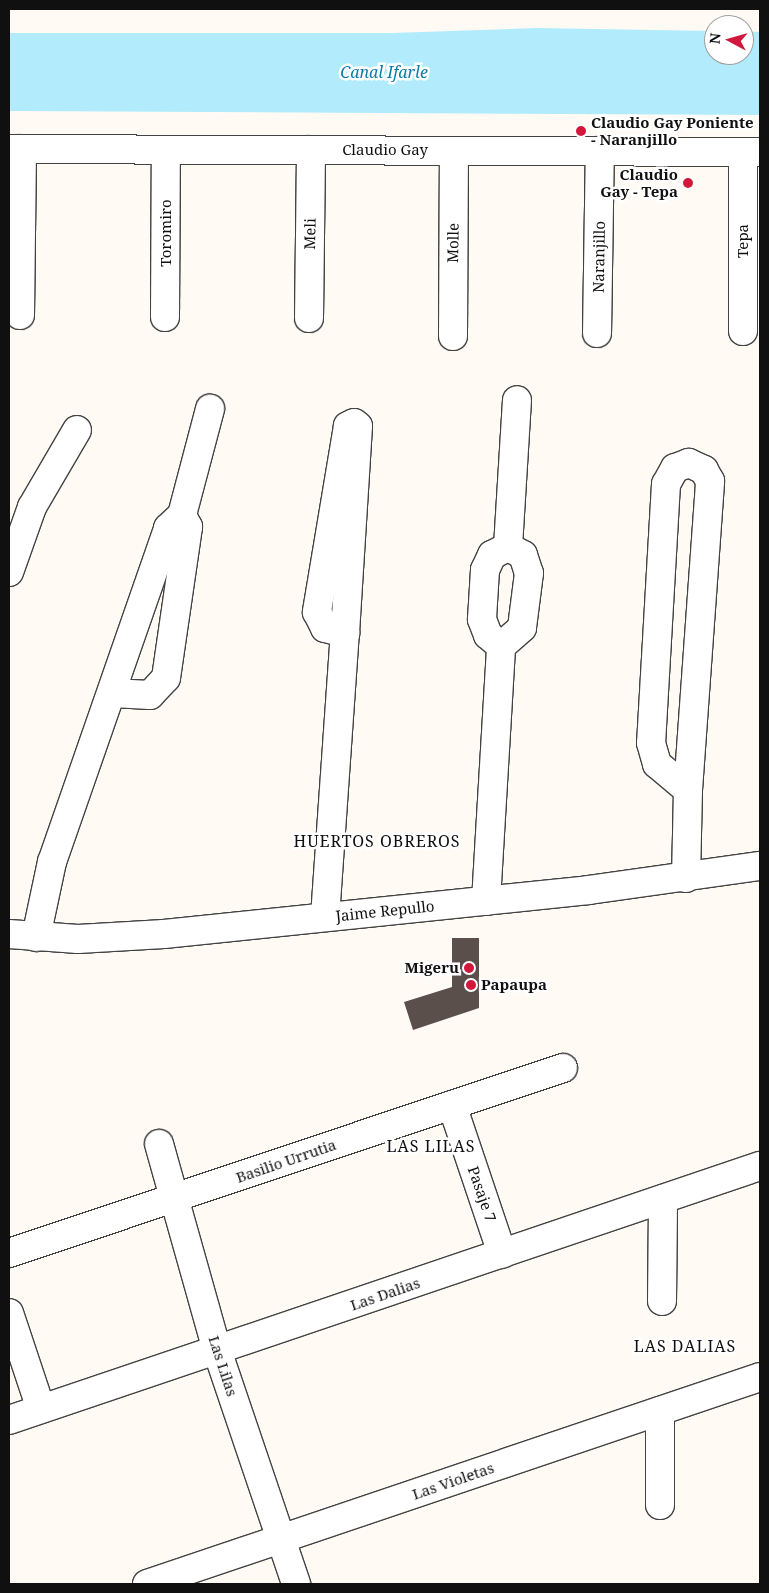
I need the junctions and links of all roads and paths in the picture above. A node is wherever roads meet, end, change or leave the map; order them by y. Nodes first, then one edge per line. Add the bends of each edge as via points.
1 (15, 149) edge
2 (166, 150) junction
3 (311, 150) junction
4 (454, 150) junction
5 (600, 151) junction
6 (752, 152) edge
7 (20, 316) dead end
8 (165, 317) dead end
9 (309, 318) dead end
10 (743, 331) dead end
11 (597, 333) dead end
12 (453, 336) dead end
13 (517, 400) dead end
14 (210, 409) dead end
15 (77, 430) dead end
16 (182, 515) junction
17 (508, 547) junction
18 (9, 572) edge
19 (658, 630) junction
20 (701, 630) junction
21 (345, 633) junction
22 (501, 646) junction
23 (112, 692) junction
24 (688, 790) junction
25 (760, 866) edge
26 (686, 878) junction
27 (486, 901) junction
28 (325, 917) junction
29 (9, 934) edge
30 (36, 937) junction
31 (564, 1068) dead end
32 (452, 1105) junction
33 (159, 1144) dead end
34 (760, 1166) edge
35 (175, 1199) junction
36 (663, 1200) junction
37 (9, 1253) edge
38 (502, 1254) junction
39 (662, 1301) dead end
40 (9, 1313) edge
41 (217, 1350) junction
42 (760, 1377) edge
43 (41, 1409) junction
44 (660, 1411) junction
45 (9, 1420) edge
46 (660, 1505) dead end
47 (281, 1539) junction
48 (147, 1584) edge
49 (296, 1584) edge

1 - 2 street, Claudio Gay
1 - 7 street
2 - 3 street, Claudio Gay
2 - 8 street, Toromiro
3 - 4 street, Claudio Gay
3 - 9 street, Meli
4 - 5 street, Claudio Gay
4 - 12 street, Molle
5 - 6 street, Claudio Gay
5 - 11 street, Naranjillo
6 - 10 street, Tepa
13 - 17 street
14 - 16 street
15 - 18 street via 32,507
16 - 23 street via 168,528
16 - 23 street via 188,527 166,678 150,694
17 - 22 street via 492,555 484,570 482,619 488,635
17 - 22 street via 526,560 528,582 522,628
19 - 20 street via 679,620
19 - 20 street via 666,484 675,468 689,463 704,470 710,481
19 - 24 street via 651,750 663,771
20 - 24 street
21 - 21 street via 358,426 354,423 348,426 317,612 325,628
21 - 28 street
22 - 27 street
23 - 30 street via 46,880
24 - 26 street
25 - 26 street, Jaime Repullo
26 - 27 street, Jaime Repullo
27 - 28 street, Jaime Repullo
28 - 30 street, Jaime Repullo via 121,938
29 - 30 street, Jaime Repullo
31 - 32 street, Basilio Urrutia
32 - 35 street, Basilio Urrutia
32 - 38 street, Pasaje 7
33 - 35 street, Las Lilas
34 - 36 street, Las Dalias
35 - 37 street, Basilio Urrutia
35 - 41 street, Las Lilas
36 - 38 street, Las Dalias
36 - 39 street
38 - 41 street, Las Dalias
40 - 43 street
41 - 43 street, Las Dalias
41 - 47 street, Las Lilas
42 - 44 street, Las Violetas
43 - 45 street, Las Dalias
44 - 46 street
44 - 47 street, Las Violetas
47 - 48 street, Las Violetas
47 - 49 street, Las Lilas

